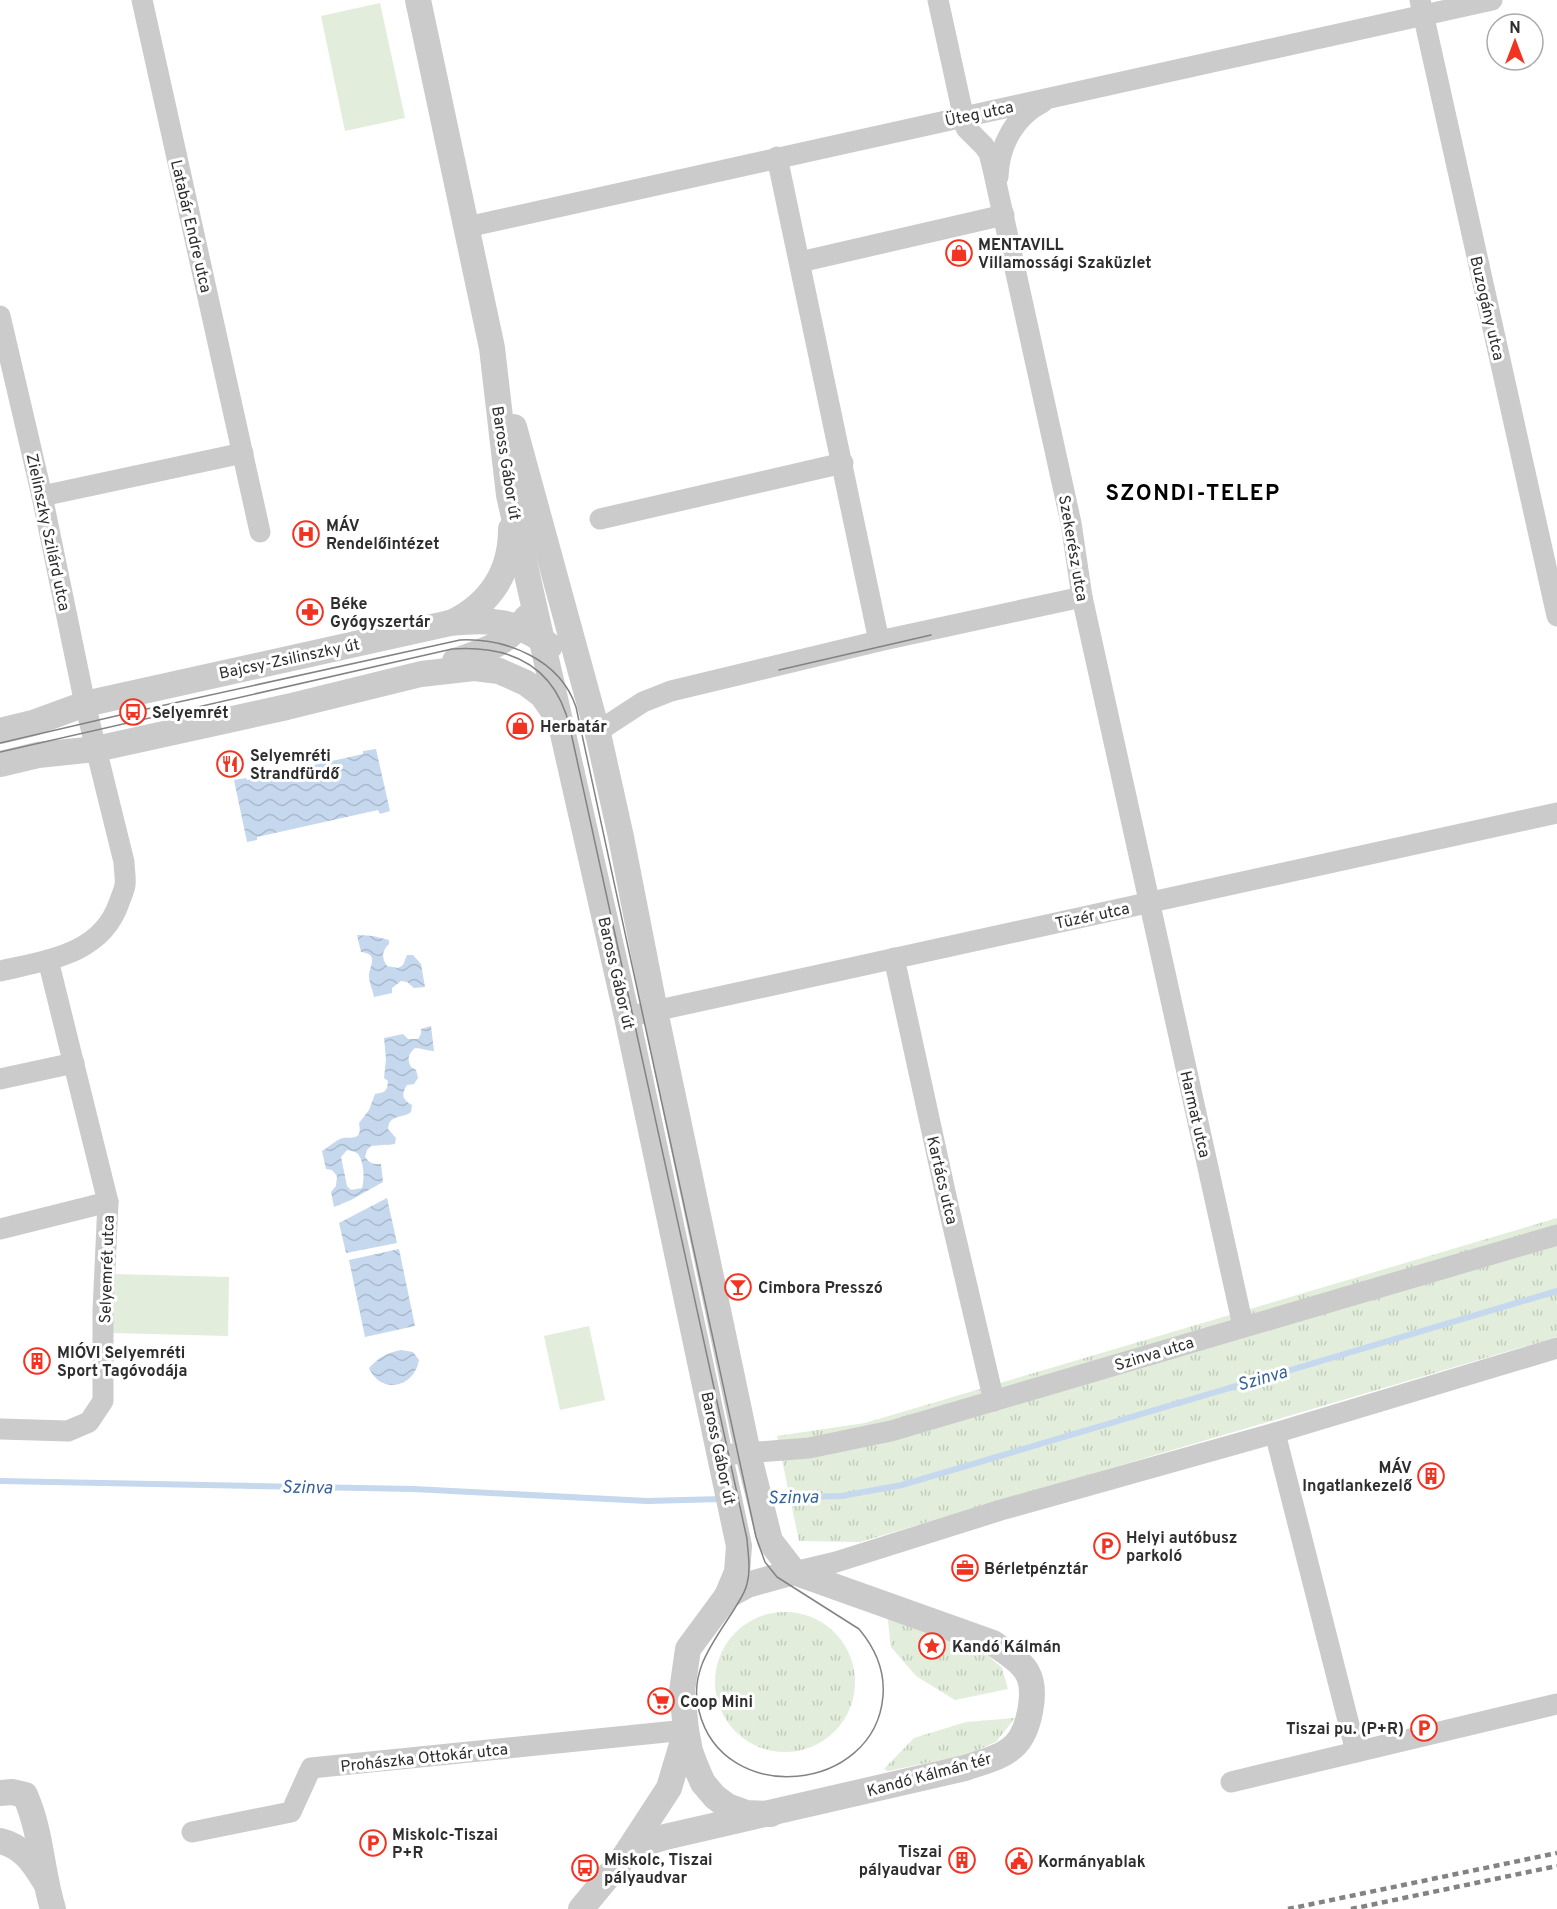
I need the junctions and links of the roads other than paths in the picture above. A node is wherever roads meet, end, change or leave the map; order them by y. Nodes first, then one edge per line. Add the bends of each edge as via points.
1 (142, 0) edge
2 (418, 0) edge
3 (938, 0) edge
4 (1492, 0) edge
5 (1422, 8) edge
6 (1060, 95) junction
7 (963, 116) junction
8 (777, 157) junction
9 (999, 193) junction
10 (1004, 215) junction
11 (467, 227) junction
12 (800, 262) junction
13 (0, 316) edge
14 (3, 342) edge
15 (492, 348) junction
16 (243, 453) junction
17 (843, 463) junction
18 (42, 496) junction
19 (511, 502) junction
20 (600, 519) dead end
21 (260, 532) dead end
22 (549, 550) junction
23 (1082, 597) junction
24 (535, 606) junction
25 (1557, 616) edge
26 (450, 623) junction
27 (520, 627) junction
28 (542, 639) junction
29 (879, 641) junction
30 (421, 674) junction
31 (588, 696) junction
32 (85, 704) junction
33 (563, 728) junction
34 (0, 730) edge
35 (597, 732) junction
36 (96, 749) junction
37 (0, 764) edge
38 (1557, 813) edge
39 (1149, 902) junction
40 (894, 958) junction
41 (48, 960) junction
42 (0, 971) edge
43 (655, 1011) junction
44 (627, 1017) junction
45 (74, 1063) junction
46 (0, 1079) edge
47 (108, 1202) junction
48 (0, 1229) edge
49 (1557, 1235) edge
50 (1243, 1326) junction
51 (1557, 1348) edge
52 (994, 1401) junction
53 (0, 1429) edge
54 (1275, 1433) junction
55 (748, 1453) junction
56 (720, 1455) junction
57 (794, 1572) junction
58 (727, 1596) junction
59 (1557, 1704) edge
60 (686, 1730) junction
61 (1356, 1752) junction
62 (1231, 1782) dead end
63 (0, 1793) edge
64 (771, 1814) junction
65 (192, 1832) dead end
66 (0, 1841) edge
67 (624, 1857) junction
68 (46, 1883) junction
69 (53, 1909) edge
70 (581, 1909) edge

1 - 16 street, Latabár Endre utca
2 - 11 street, Baross Gábor út
3 - 7 street, Szekerész utca
4 - 5 street, Üteg utca
5 - 6 street, Üteg utca
5 - 25 street, Buzogány utca
6 - 7 street, Üteg utca
6 - 9 street, Szekerész utca via 1029,110 1013,128 1000,162
7 - 8 street, Üteg utca
7 - 9 street, Szekerész utca via 966,128 988,153
8 - 11 street, Üteg utca
8 - 12 street
9 - 10 street, Szekerész utca
10 - 12 street
10 - 23 street, Szekerész utca via 1071,523
11 - 15 street, Baross Gábor út
12 - 17 street
13 - 14 street, Zielinszky Szilárd utca
14 - 18 street, Zielinszky Szilárd utca
15 - 19 street, Baross Gábor út
15 - 22 street, Baross Gábor út
16 - 18 street
16 - 21 street, Latabár Endre utca
17 - 20 street
17 - 29 street
18 - 32 street, Zielinszky Szilárd utca
19 - 24 street, Baross Gábor út
19 - 26 street via 511,542 501,576 480,605
22 - 24 street via 542,593
22 - 31 street, Baross Gábor út
23 - 29 street
23 - 39 street, Szekerész utca
24 - 27 street
24 - 28 street, Baross Gábor út
26 - 27 street, Bajcsy-Zsilinszky út via 489,621
26 - 32 street, Bajcsy-Zsilinszky út
27 - 28 street, Bajcsy-Zsilinszky út
27 - 30 street via 488,650
28 - 31 street, Bajcsy-Zsilinszky út via 565,659
28 - 33 street, Baross Gábor út
29 - 35 street via 671,691 643,702
30 - 33 street via 474,668 514,676 542,695
30 - 36 street
31 - 35 street, Baross Gábor út
32 - 34 street, Bajcsy-Zsilinszky út
32 - 36 street, Zielinszky Szilárd utca
33 - 44 street, Baross Gábor út
35 - 43 street, Baross Gábor út
36 - 37 street via 38,755
36 - 41 street, Zielinszky Szilárd utca via 124,862 125,886 115,916 99,937
38 - 39 street, Tüzér utca
39 - 40 street, Tüzér utca
39 - 50 street, Harmat utca
40 - 43 street, Tüzér utca
40 - 52 street, Kartács utca
41 - 42 street, Zielinszky Szilárd utca
41 - 45 street, Selyemrét utca
43 - 44 street, Tüzér utca
43 - 55 street, Baross Gábor út
44 - 56 street, Baross Gábor út
45 - 46 street
45 - 47 street, Selyemrét utca
47 - 48 street, Selyemrét utca
47 - 53 street, Selyemrét utca via 103,1401 89,1422 68,1431
49 - 50 street, Szinva utca
50 - 52 street, Szinva utca
51 - 54 street
52 - 55 street, Szinva utca via 857,1440
54 - 57 street
54 - 61 street
55 - 56 street, Szinva utca
55 - 57 street, Baross Gábor út via 770,1540
56 - 58 street, Baross Gábor út via 739,1546 737,1572
57 - 58 street via 747,1585
57 - 64 street, Kandó Kálmán tér via 993,1643 1028,1673 1031,1701 1024,1730 1016,1744 1002,1755 965,1768
58 - 60 street via 688,1649 682,1691
59 - 61 street
60 - 64 street via 696,1767 715,1797 746,1813
60 - 65 street, Prohászka Ottokár utca via 311,1768 291,1812
60 - 67 street via 669,1788
61 - 62 street
63 - 68 street via 25,1795 37,1824
64 - 67 street, Kandó Kálmán tér via 665,1837
66 - 68 street via 26,1854
67 - 70 street
68 - 69 street

